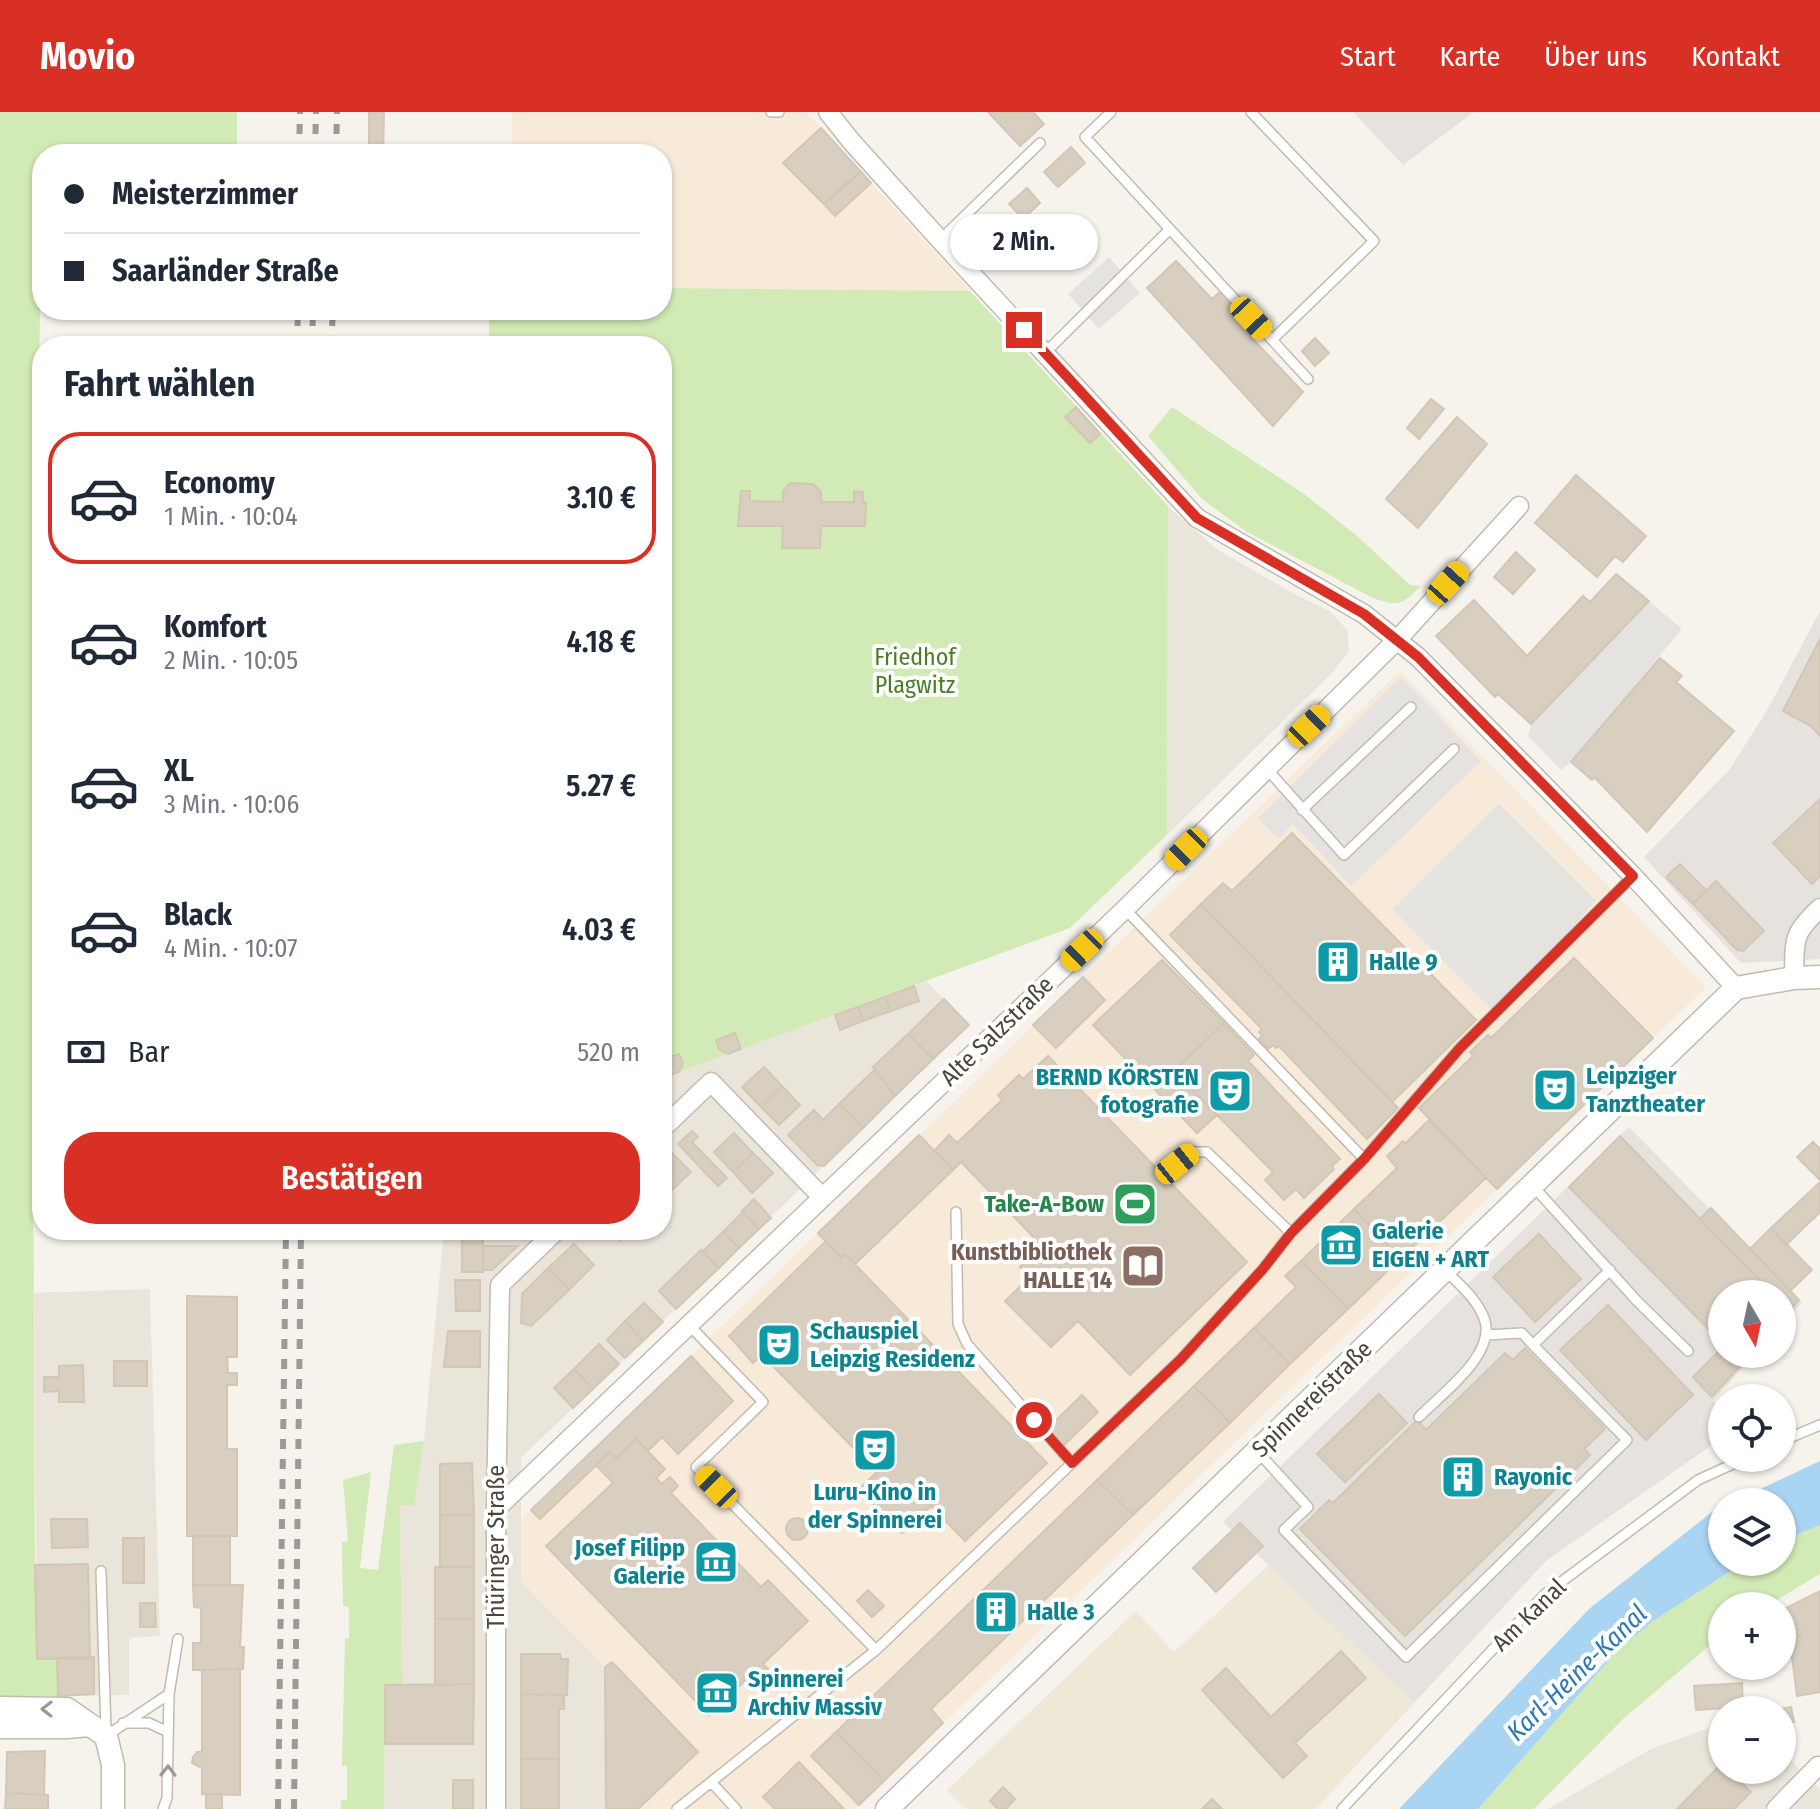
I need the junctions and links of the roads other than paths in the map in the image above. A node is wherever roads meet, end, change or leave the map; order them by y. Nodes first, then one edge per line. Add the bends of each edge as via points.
1 (771, 112) edge
2 (779, 112) edge
3 (828, 112) edge
4 (1111, 112) edge
5 (1251, 112) edge
6 (1040, 143) dead end
7 (1170, 229) junction
8 (940, 240) junction
9 (1272, 340) junction
10 (1045, 353) junction
11 (1308, 379) dead end
12 (1519, 506) dead end
13 (1397, 640) junction
14 (1411, 707) dead end
15 (1454, 749) dead end
16 (1266, 768) junction
17 (1302, 810) junction
18 (1633, 876) junction
19 (1820, 908) edge
20 (1125, 909) junction
21 (1820, 977) edge
22 (1794, 978) junction
23 (1736, 988) junction
24 (672, 1119) edge
25 (1364, 1159) junction
26 (1163, 1175) dead end
27 (1533, 1186) junction
28 (822, 1197) junction
29 (956, 1212) dead end
30 (1291, 1233) junction
31 (547, 1240) edge
32 (1445, 1270) junction
33 (1610, 1270) junction
34 (689, 1325) junction
35 (1486, 1335) junction
36 (1533, 1345) junction
37 (1688, 1351) dead end
38 (1419, 1417) dead end
39 (1820, 1425) edge
40 (1796, 1435) edge
41 (1258, 1451) junction
42 (1072, 1463) junction
43 (1715, 1472) edge
44 (496, 1509) junction
45 (101, 1571) dead end
46 (178, 1639) dead end
47 (876, 1650) junction
48 (169, 1694) junction
49 (0, 1708) edge
50 (0, 1727) edge
51 (106, 1728) junction
52 (168, 1732) junction
53 (1819, 1767) edge
54 (711, 1782) junction
55 (113, 1809) edge
56 (163, 1809) edge
57 (496, 1809) edge
58 (677, 1809) edge
59 (736, 1809) edge
60 (887, 1809) edge
61 (1342, 1809) edge
62 (1776, 1809) edge

1 - 2 lane
3 - 8 street
4 - 7 lane via 1085,137
5 - 9 lane via 1374,241
6 - 8 lane
7 - 9 lane
7 - 10 lane
8 - 10 street
9 - 11 lane
10 - 13 street via 1197,518 1364,614
12 - 13 street, Alte Salzstraße
13 - 16 street, Alte Salzstraße
13 - 18 street
14 - 17 lane
15 - 17 lane via 1344,855
16 - 17 lane
16 - 20 street, Alte Salzstraße
18 - 23 street
18 - 25 lane via 1460,1048
19 - 22 street via 1800,926
20 - 25 lane
20 - 28 street, Alte Salzstraße
21 - 22 street
22 - 23 street
23 - 27 street, Spinnereistraße
24 - 28 street via 711,1082
25 - 30 lane
26 - 30 lane via 1191,1152 1207,1152
27 - 32 street, Spinnereistraße
27 - 33 lane
28 - 34 street, Alte Salzstraße
29 - 42 lane via 958,1324 967,1344
30 - 42 lane via 1181,1359
31 - 44 street, Thüringer Straße via 500,1285
32 - 35 lane via 1480,1309
32 - 41 street, Spinnereistraße
33 - 36 lane
33 - 37 lane
34 - 44 street, Alte Salzstraße
34 - 47 lane via 763,1402 696,1467
35 - 36 lane via 1522,1333
35 - 38 lane via 1479,1357
36 - 41 lane via 1627,1440 1406,1657 1284,1530 1308,1507
39 - 40 lane
41 - 60 street, Spinnereistraße
42 - 47 lane
43 - 61 lane, Am Kanal via 1545,1594
44 - 57 street, Thüringer Straße
45 - 51 lane
46 - 48 lane
47 - 54 lane
48 - 51 lane
48 - 52 lane
51 -> 49 street via 67,1709
50 - 51 street
51 - 52 lane via 149,1723
51 - 55 street
56 -> 52 lane
53 - 62 street
54 - 58 lane
54 - 59 lane

